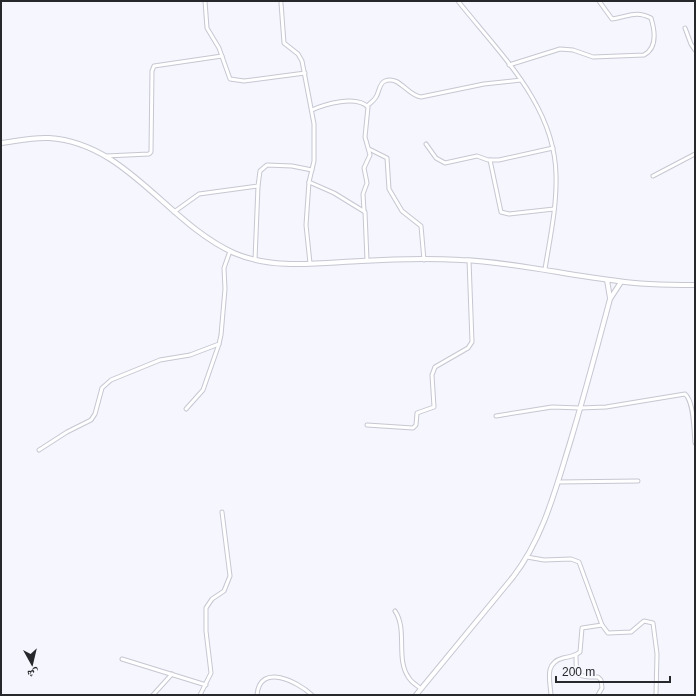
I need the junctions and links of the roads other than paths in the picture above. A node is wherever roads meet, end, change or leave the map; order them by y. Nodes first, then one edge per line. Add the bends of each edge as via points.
1 (205, 1) edge
2 (458, 1) edge
3 (599, 1) edge
4 (281, 3) dead end
5 (685, 28) dead end
6 (695, 50) edge
7 (222, 56) junction
8 (509, 65) junction
9 (305, 73) junction
10 (521, 80) junction
11 (366, 106) junction
12 (312, 110) junction
13 (1, 143) edge
14 (426, 144) dead end
15 (553, 148) junction
16 (369, 149) junction
17 (695, 154) edge
18 (106, 156) junction
19 (490, 160) junction
20 (312, 170) junction
21 (653, 176) dead end
22 (310, 182) junction
23 (258, 186) junction
24 (554, 209) junction
25 (364, 211) junction
26 (174, 212) junction
27 (230, 251) junction
28 (255, 260) junction
29 (367, 260) junction
30 (424, 260) junction
31 (469, 260) junction
32 (310, 263) junction
33 (545, 269) junction
34 (606, 280) junction
35 (620, 282) junction
36 (695, 286) edge
37 (610, 299) junction
38 (219, 344) junction
39 (580, 408) junction
40 (186, 409) dead end
41 (496, 416) dead end
42 (368, 425) dead end
43 (695, 443) edge
44 (39, 450) dead end
45 (638, 481) dead end
46 (558, 482) junction
47 (222, 512) dead end
48 (527, 557) junction
49 (394, 611) dead end
50 (602, 625) junction
51 (576, 655) junction
52 (122, 659) dead end
53 (172, 674) junction
54 (206, 684) junction
55 (421, 689) junction
56 (152, 695) edge
57 (200, 695) edge
58 (257, 695) edge
59 (312, 695) edge
60 (416, 695) edge
61 (551, 695) edge
62 (598, 695) edge
63 (656, 695) edge

1 - 7 street via 207,28
2 - 8 street
3 - 8 street via 612,18 630,14 651,18 654,43 648,53 640,56 593,57 560,49
4 - 9 street via 284,43 298,54
5 - 6 street
7 - 9 street via 227,75 233,81
7 - 18 street via 154,66 151,152
8 - 10 street
9 - 12 street
10 - 11 street via 484,84 421,97 411,94 395,81 389,80 383,82 375,99
10 - 15 street via 541,113
11 - 12 street via 339,101
11 - 16 street via 368,111 365,137
12 - 20 street
13 - 18 street via 36,138 54,139 77,144
14 - 19 street via 443,163 477,156
15 - 19 street
15 - 24 street via 556,176
16 - 25 street via 369,159 364,168 367,183 363,194
16 - 30 street via 386,158 389,189 402,211 421,226
17 - 21 street
18 - 26 street
19 - 24 street via 501,212 509,214
20 - 22 street
20 - 23 street via 267,165 260,171
22 - 25 street
22 - 32 street via 306,225
23 - 26 street via 199,194
23 - 28 street
24 - 33 street
25 - 29 street
26 - 27 street via 204,236
27 - 28 street
27 - 38 street via 224,268 225,289
28 - 32 street
29 - 30 street
29 - 32 street
30 - 31 street
31 - 33 street
31 - 42 street via 471,344 435,367 432,376 434,407 417,413 416,425 413,428
33 - 34 street
34 - 35 street
34 - 37 street
35 - 36 street
35 - 37 street
37 - 39 street
38 - 40 street via 203,390
38 - 44 street via 190,355 160,360 111,380 102,388 91,420
39 - 41 street via 552,407
39 - 43 street via 606,407 685,394 691,407
39 - 46 street
45 - 46 street
46 - 48 street
47 - 54 street via 230,572 224,591 212,599 206,608 211,668
48 - 50 street via 579,562
48 - 55 street
49 - 55 street via 399,620 407,675
50 - 51 street via 582,628 582,650
50 - 63 street via 606,632 612,634 634,631 644,621 649,620 652,623 657,654
51 - 61 street via 550,665
51 - 62 street via 578,675 598,677 601,680 602,688
52 - 53 street
53 - 54 street
53 - 56 street
54 - 57 street
55 - 60 street
58 - 59 street via 263,681 272,676 296,683

